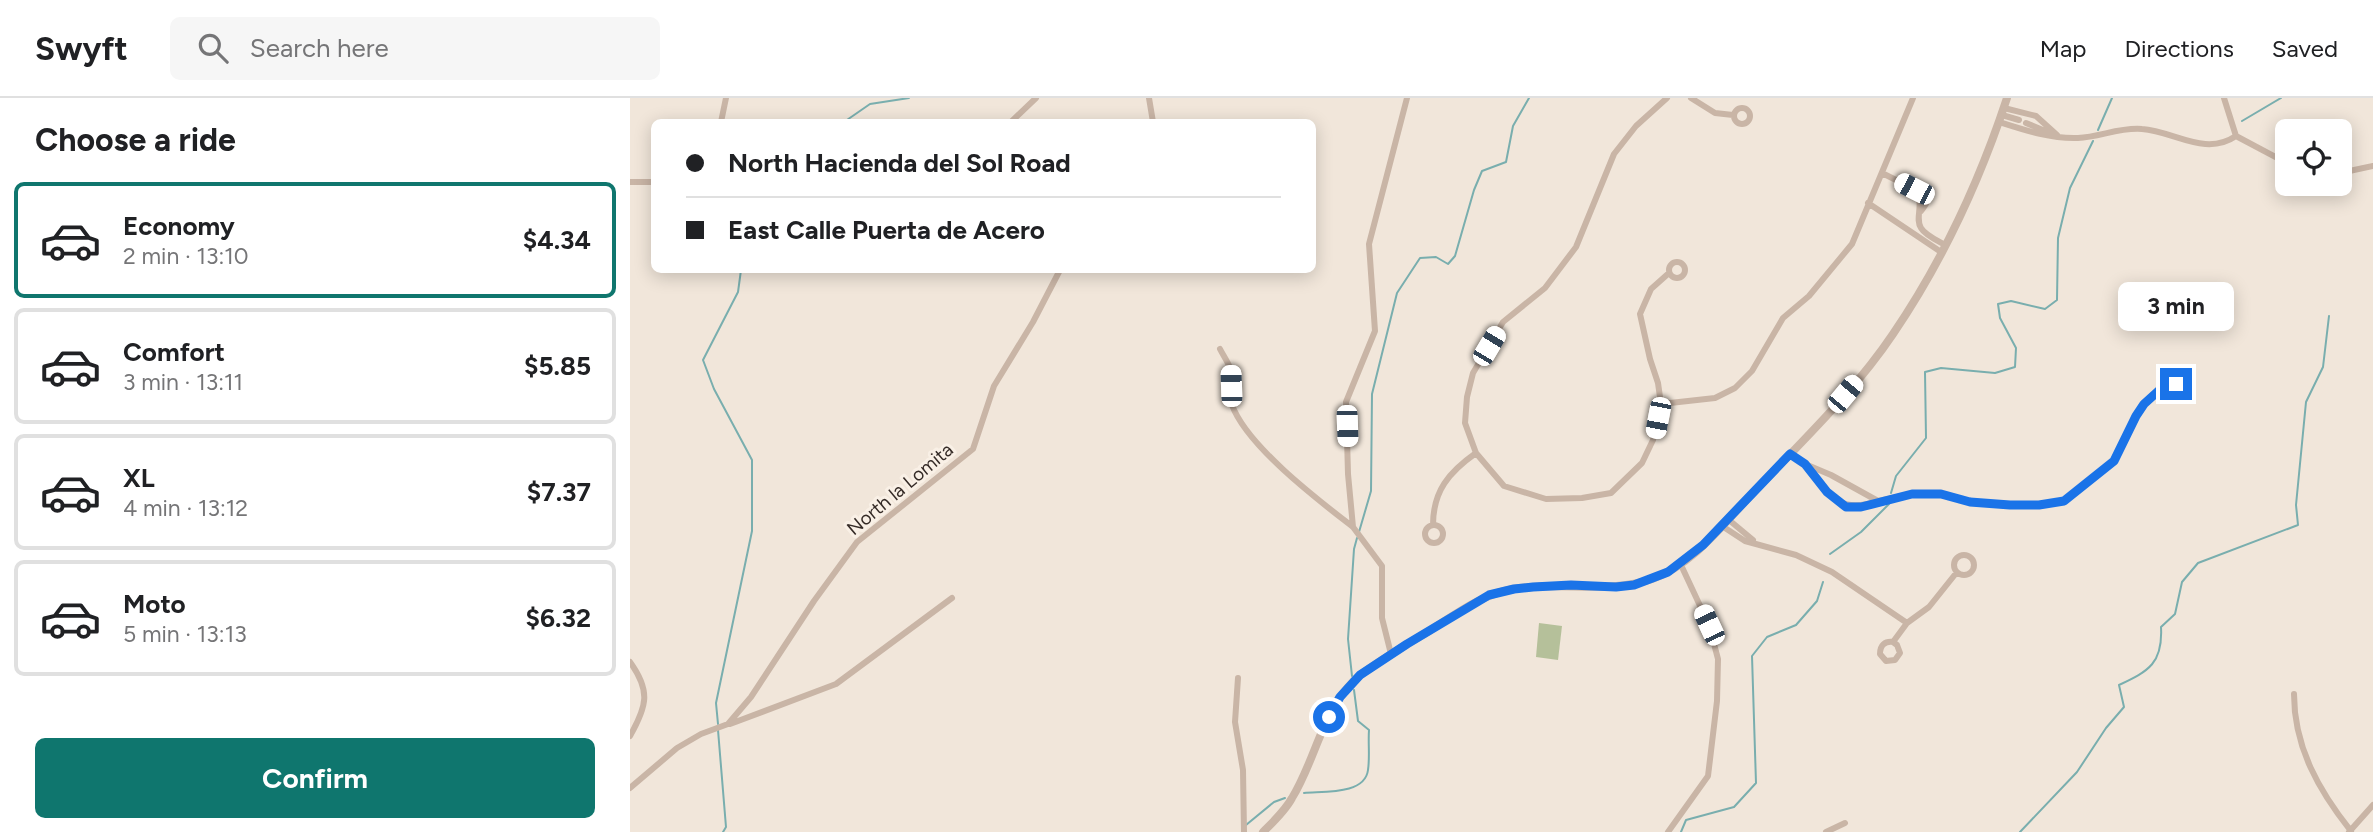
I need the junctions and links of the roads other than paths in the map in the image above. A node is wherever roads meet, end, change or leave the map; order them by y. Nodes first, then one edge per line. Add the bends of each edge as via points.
1 (726, 98) edge
2 (1036, 98) edge
3 (1149, 98) edge
4 (1407, 98) edge
5 (1667, 98) edge
6 (1691, 98) edge
7 (1913, 98) edge
8 (2007, 98) edge
9 (2224, 98) edge
10 (1733, 115) dead end
11 (2001, 115) junction
12 (722, 119) edge
13 (1015, 119) edge
14 (1152, 119) edge
15 (2059, 136) junction
16 (2235, 136) junction
17 (2275, 157) edge
18 (2373, 166) edge
19 (2352, 170) edge
20 (1882, 173) junction
21 (630, 182) edge
22 (651, 182) edge
23 (1868, 203) junction
24 (1943, 248) junction
25 (1058, 273) edge
26 (1669, 273) dead end
27 (1220, 349) dead end
28 (2165, 385) dead end
29 (1661, 404) junction
30 (1476, 453) junction
31 (1790, 454) junction
32 (1805, 464) junction
33 (1878, 501) junction
34 (1725, 523) junction
35 (1433, 525) dead end
36 (1353, 527) junction
37 (1681, 565) junction
38 (1957, 572) dead end
39 (952, 598) dead end
40 (1907, 623) junction
41 (1893, 642) dead end
42 (1391, 654) junction
43 (630, 662) edge
44 (1238, 678) dead end
45 (2294, 694) dead end
46 (728, 724) junction
47 (630, 736) edge
48 (630, 788) edge
49 (2373, 805) edge
50 (1845, 823) dead end
51 (1244, 832) edge
52 (1264, 832) edge
53 (1668, 832) edge
54 (1826, 832) edge
55 (2350, 832) edge

1 - 12 street
2 - 13 street
3 - 14 street
4 - 36 street via 1369,244 1374,331 1346,402
5 - 30 street via 1618,148 1576,247 1545,288 1503,322 1473,373 1465,423
6 - 10 street via 1707,109
7 - 20 street
8 - 11 street
9 - 16 street
11 - 15 street
11 - 15 street via 2036,134
11 - 15 street via 2036,116
11 - 24 street
15 - 16 street via 2076,138 2140,128 2200,144 2227,142
16 - 17 street
18 - 19 street
20 - 23 street
20 - 24 street via 1920,196 1919,224
21 - 22 street
23 - 24 street
23 - 29 street via 1853,244 1802,304 1783,318 1752,372 1715,398
24 - 31 street via 1893,334
25 - 46 street, North la Lomita via 994,387 972,449 857,542
26 - 29 street via 1651,289 1640,314
27 - 36 street via 1230,367 1231,404 1247,430 1314,497
28 - 33 street via 2144,404 2114,461 2064,501 2010,505 1912,494
29 - 30 street via 1648,453 1611,493 1546,499 1504,486
30 - 35 street via 1440,486
31 - 32 street
31 - 34 street
32 - 33 street
32 - 33 street via 1846,507
34 - 37 street
34 - 40 street via 1745,541 1796,555 1832,572
36 - 42 street via 1382,566 1382,618
37 - 42 street via 1634,585 1571,585 1489,595
37 - 53 street via 1709,625 1718,659 1717,701 1708,776
38 - 40 street via 1929,607
39 - 46 street via 836,684
40 - 41 street
42 - 52 street via 1360,675 1340,697 1292,799
43 - 47 street via 642,678 645,695 644,709
44 - 51 street via 1236,722
45 - 55 street via 2302,746 2315,779
46 - 48 street, North la Lomita via 677,748
49 - 55 street
50 - 54 street

